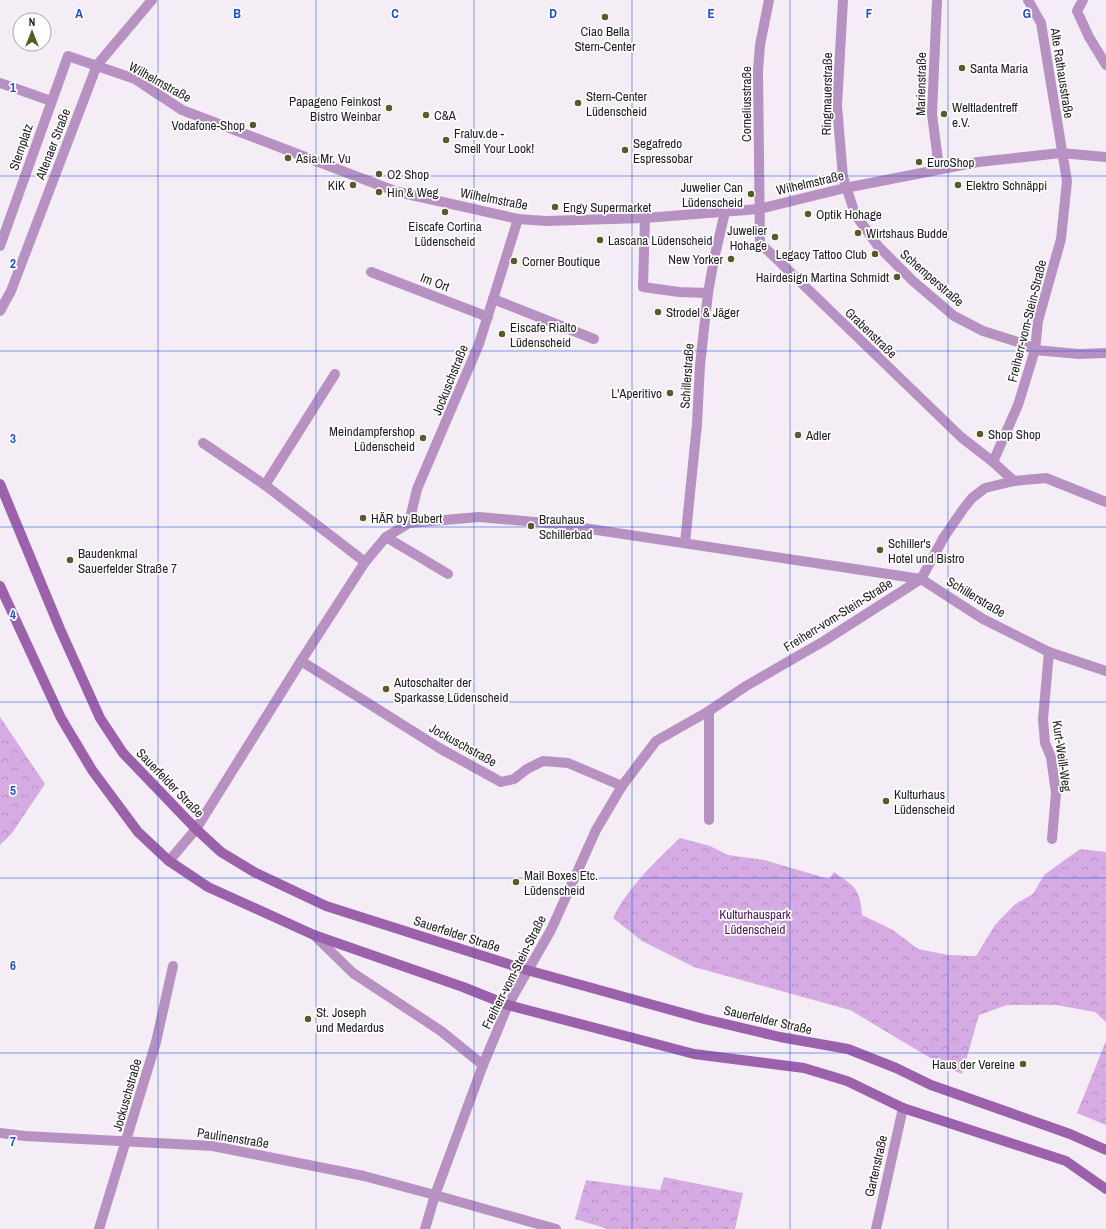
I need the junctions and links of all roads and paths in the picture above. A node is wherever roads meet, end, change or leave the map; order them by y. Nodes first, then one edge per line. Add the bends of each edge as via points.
1 (152, 0) edge
2 (769, 0) edge
3 (843, 0) edge
4 (937, 0) edge
5 (1028, 0) edge
6 (1083, 0) edge
7 (68, 56) joint
8 (97, 65) junction
9 (1106, 65) edge
10 (0, 83) edge
11 (51, 101) junction
12 (1061, 153) junction
13 (1106, 157) edge
14 (939, 168) junction
15 (845, 188) junction
16 (759, 209) junction
17 (725, 212) junction
18 (645, 218) junction
19 (518, 219) junction
20 (0, 246) edge
21 (371, 272) dead end
22 (708, 293) junction
23 (493, 299) junction
24 (0, 311) edge
25 (488, 317) junction
26 (594, 339) dead end
27 (1035, 350) junction
28 (1106, 353) edge
29 (335, 374) dead end
30 (203, 443) dead end
31 (993, 462) junction
32 (1014, 481) junction
33 (0, 484) edge
34 (265, 485) junction
35 (1106, 502) edge
36 (409, 523) junction
37 (386, 537) junction
38 (685, 543) junction
39 (365, 562) junction
40 (448, 574) dead end
41 (921, 579) junction
42 (0, 586) edge
43 (1049, 652) junction
44 (301, 661) junction
45 (1106, 671) edge
46 (709, 711) junction
47 (622, 786) junction
48 (709, 820) dead end
49 (196, 829) junction
50 (1052, 839) dead end
51 (169, 861) junction
52 (314, 936) junction
53 (173, 966) dead end
54 (528, 970) junction
55 (508, 1005) junction
56 (483, 1065) junction
57 (902, 1108) junction
58 (0, 1133) edge
59 (127, 1142) junction
60 (1106, 1150) edge
61 (1106, 1189) edge
62 (435, 1195) junction
63 (99, 1229) edge
64 (425, 1229) edge
65 (556, 1229) edge
66 (876, 1229) edge

1 - 8 street, Altenaer Straße
2 - 16 street, Corneliusstraße via 758,70
3 - 15 street, Ringmauerstraße via 837,106 838,140
4 - 14 street, Marienstraße via 932,114
5 - 12 street, Alte Rathausstraße via 1041,23
6 - 9 street via 1077,11
7 - 8 street, Wilhelmstraße
7 - 11 street, Sternplatz
8 - 19 street, Wilhelmstraße via 135,79 182,110 341,172 398,192
8 - 24 street, Altenaer Straße
10 - 11 street
11 - 20 street, Sternplatz
12 - 13 street, Wilhelmstraße
12 - 14 street, Wilhelmstraße
12 - 27 street, Freiherr-vom-Stein-Straße via 1067,181 1061,239 1038,321
14 - 15 street, Wilhelmstraße
15 - 16 street, Wilhelmstraße
15 - 27 street, Schemperstraße via 855,214 878,246 913,281 954,316 984,331
16 - 17 street, Wilhelmstraße
16 - 31 street, Grabenstraße via 760,243 961,437
17 - 18 street, Wilhelmstraße
17 - 22 street, Schillerstraße
18 - 19 street, Wilhelmstraße via 546,221
18 - 22 street via 643,288
19 - 23 street, Jockuschstraße
21 - 25 street, Im Ort
22 - 38 street, Schillerstraße
23 - 25 street, Jockuschstraße
23 - 26 street
25 - 36 street, Jockuschstraße via 470,367 417,489
27 - 28 street, Schemperstraße via 1079,354
27 - 31 street, Freiherr-vom-Stein-Straße via 1018,405
29 - 34 street
30 - 34 street
31 - 32 street
32 - 35 street, Freiherr-vom-Stein-Straße via 1046,478
32 - 41 street, Freiherr-vom-Stein-Straße via 985,488 972,498 944,537
33 - 49 main road, Sauerfelder Straße via 100,718 123,753
34 - 39 street
36 - 37 street
36 - 38 street, Schillerstraße via 479,517 557,524
37 - 39 street
37 - 40 street
38 - 41 street, Schillerstraße
39 - 44 street
41 - 43 street, Schillerstraße via 983,619
41 - 46 street, Freiherr-vom-Stein-Straße
42 - 51 main road via 61,718 92,770 138,832
43 - 45 street, Schillerstraße
43 - 50 street, Kurt-Weill-Weg via 1043,719 1045,743 1052,763 1056,793
44 - 47 street, Jockuschstraße via 428,741 501,782 514,779 543,761 568,763
44 - 49 street
46 - 47 street, Freiherr-vom-Stein-Straße via 656,741
46 - 48 street
47 - 54 street, Freiherr-vom-Stein-Straße via 596,830 551,930
49 - 51 street
49 - 54 main road, Sauerfelder Straße via 221,852 254,872 326,906
51 - 52 main road via 208,887
52 - 55 main road
52 - 56 street via 353,973 441,1031
53 - 59 street, Jockuschstraße via 156,1042
54 - 55 street, Freiherr-vom-Stein-Straße
54 - 60 main road, Sauerfelder Straße via 704,1019 848,1050 896,1068 931,1085 1070,1134
55 - 56 street, Freiherr-vom-Stein-Straße
55 - 57 main road via 694,1054 804,1068 847,1081
56 - 62 street, Freiherr-vom-Stein-Straße
57 - 61 main road via 1066,1160
57 - 66 street, Gartenstraße
58 - 59 street, Paulinenstraße
59 - 62 street, Paulinenstraße via 213,1146 364,1176
59 - 63 street, Jockuschstraße
62 - 64 street, Freiherr-vom-Stein-Straße
62 - 65 street

